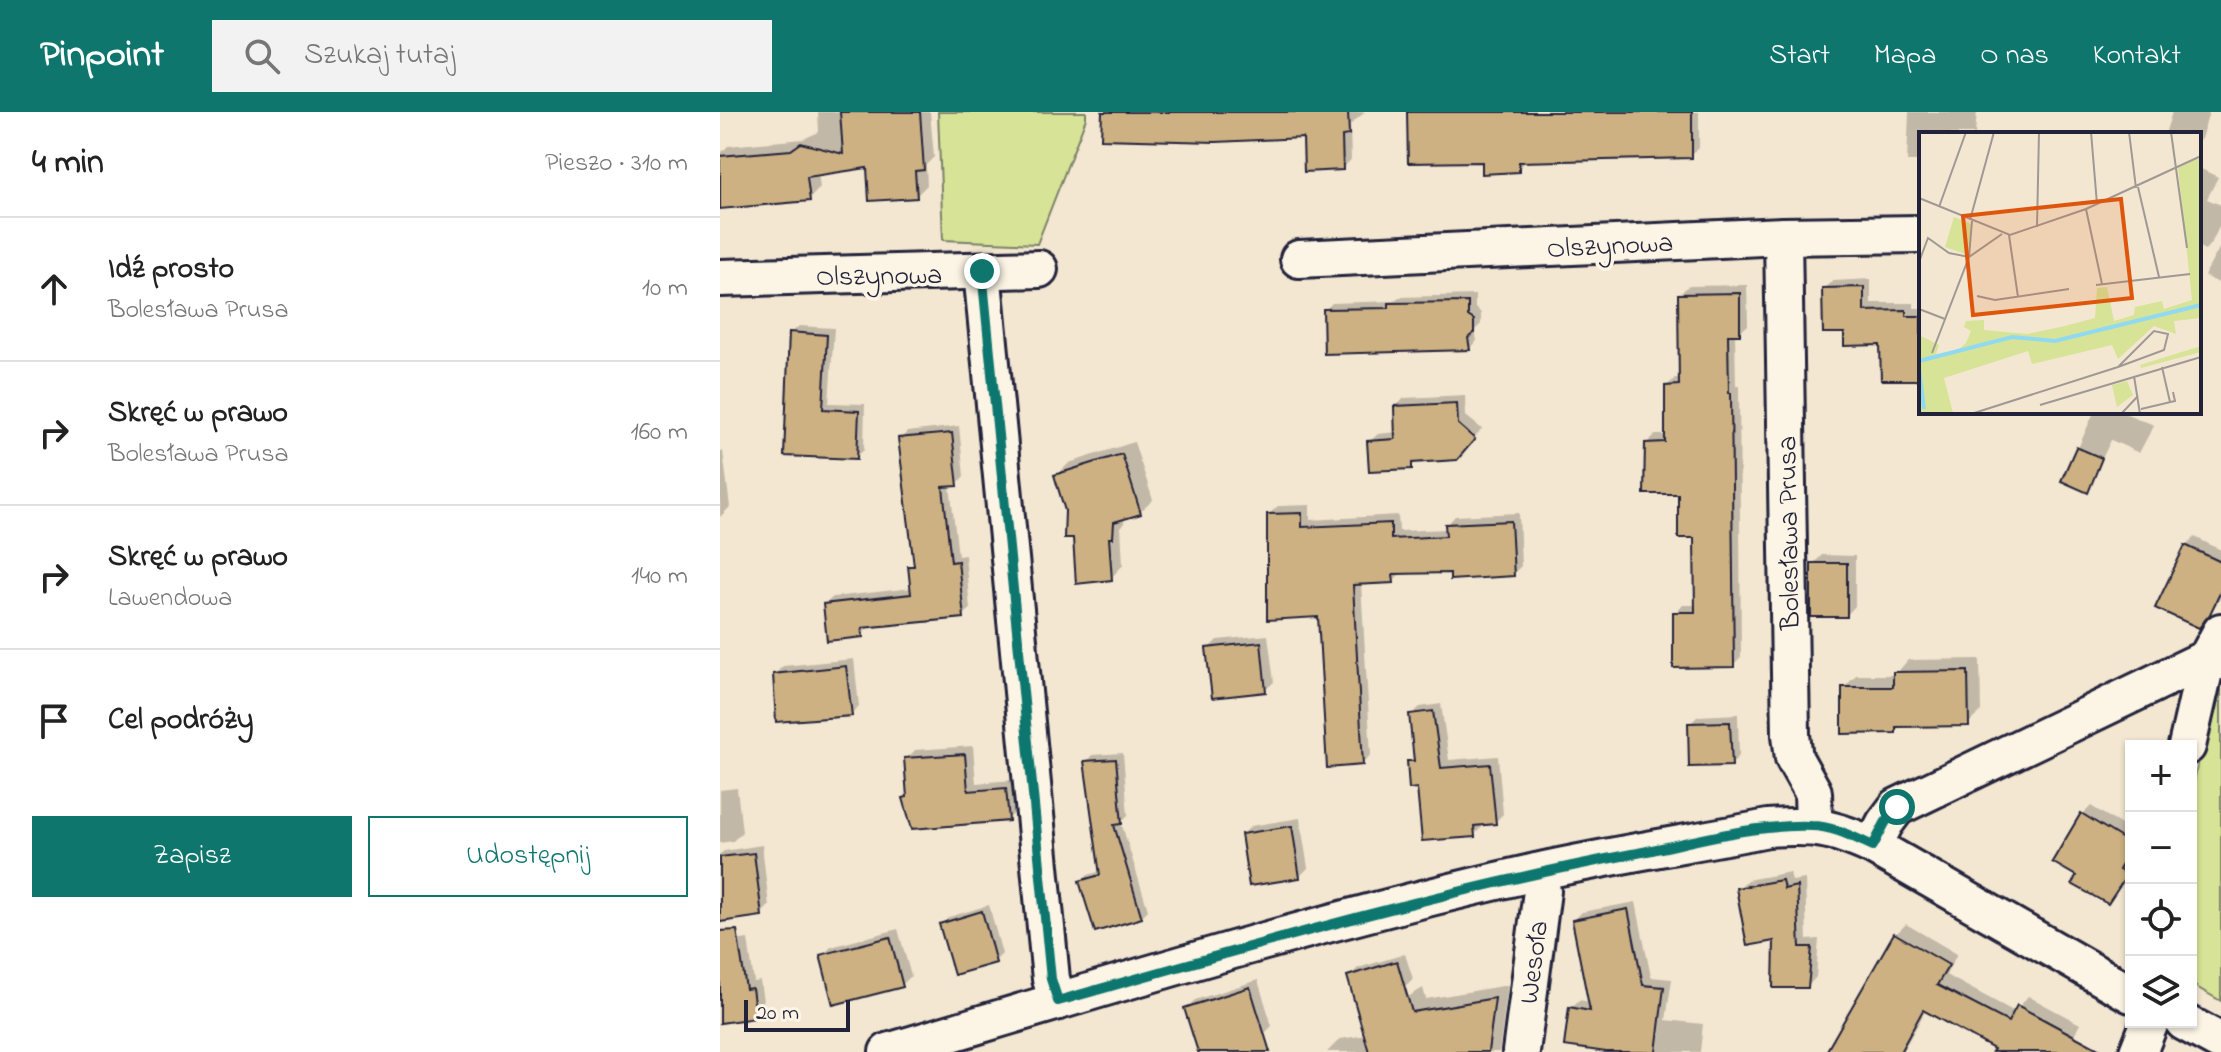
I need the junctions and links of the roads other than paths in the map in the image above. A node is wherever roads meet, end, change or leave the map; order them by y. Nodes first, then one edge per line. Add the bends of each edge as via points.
1 (1919, 234) edge
2 (1783, 236) junction
3 (1299, 259) dead end
4 (1039, 269) dead end
5 (982, 271) junction
6 (720, 278) edge
7 (2216, 650) edge
8 (2189, 740) edge
9 (1814, 826) junction
10 (1873, 846) junction
11 (1537, 872) junction
12 (2125, 991) edge
13 (1058, 1001) junction
14 (2148, 1028) edge
15 (2195, 1028) edge
16 (955, 1042) edge
17 (2221, 1042) edge
18 (888, 1052) edge
19 (1521, 1052) edge
20 (2138, 1052) edge

1 - 2 street, Olszynowa
2 - 3 street, Olszynowa
2 - 9 street, Bolesława Prusa via 1791,735 1794,758 1813,792
4 - 5 street, Olszynowa
5 - 6 street, Olszynowa
5 - 13 street via 1051,979
7 - 8 street
7 - 10 street via 1897,807
9 - 10 street
9 - 11 street via 1768,828
10 - 12 street
11 - 13 street
11 - 19 street, Wesoła via 1542,891
13 - 16 street
14 - 20 street
15 - 17 street
16 - 18 street

